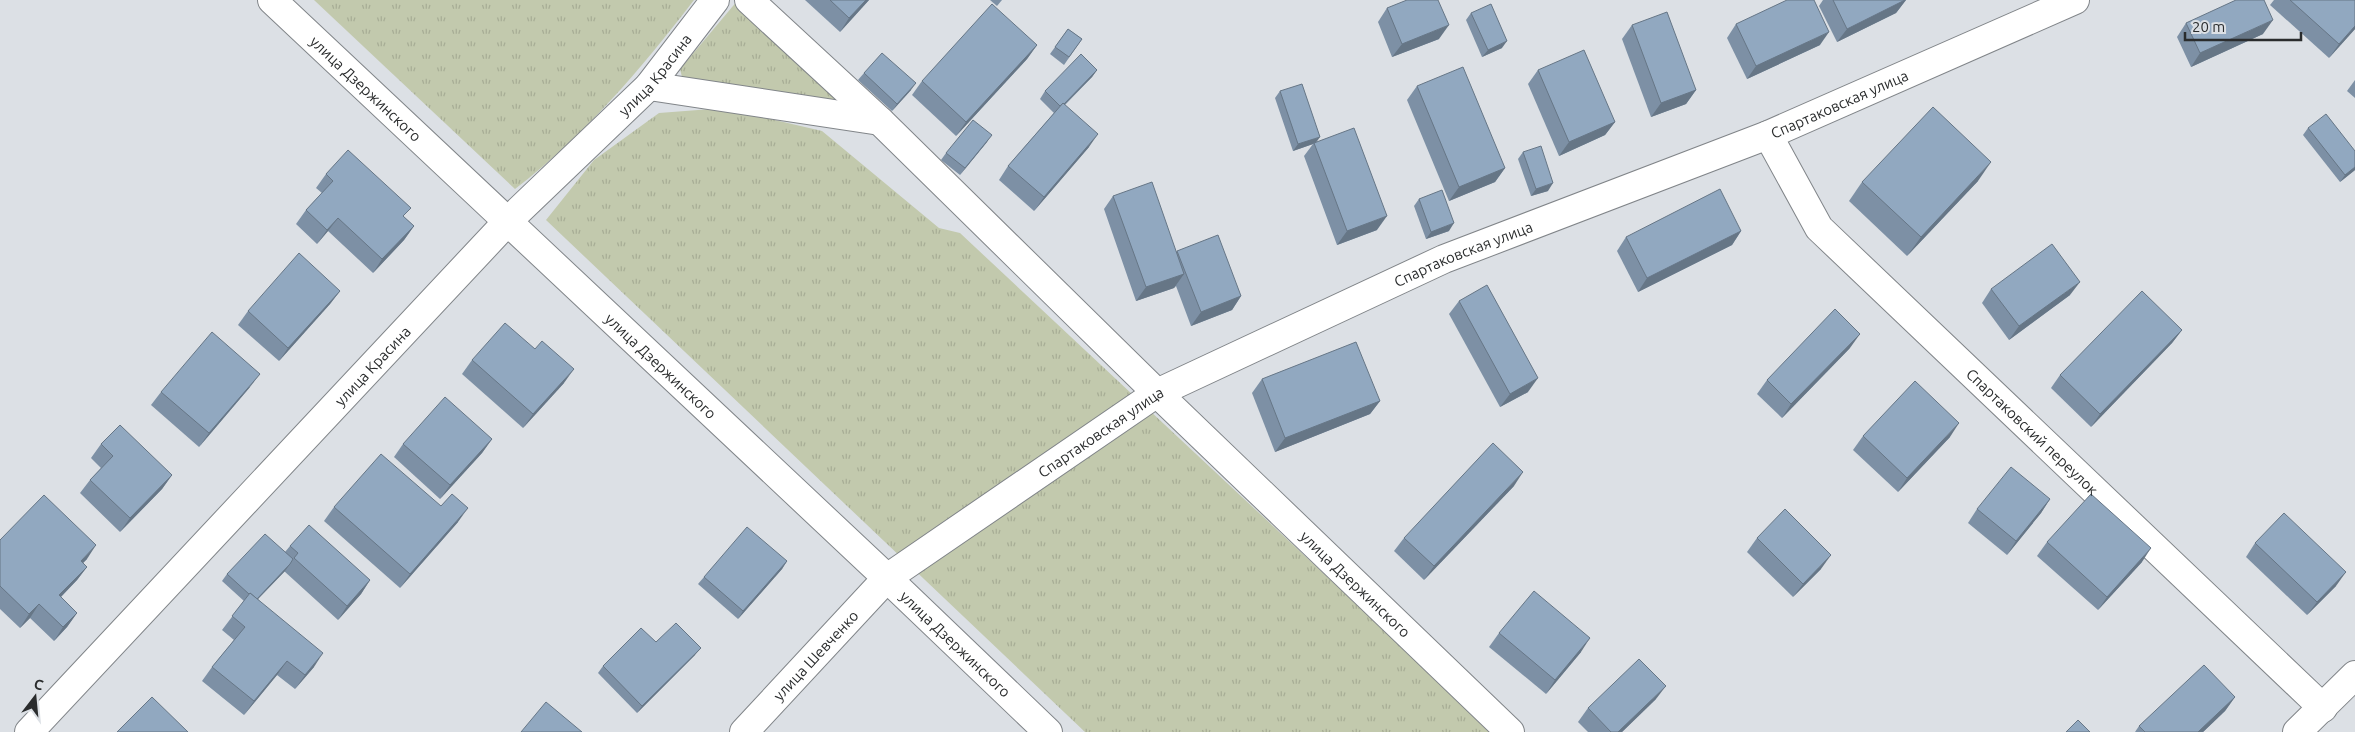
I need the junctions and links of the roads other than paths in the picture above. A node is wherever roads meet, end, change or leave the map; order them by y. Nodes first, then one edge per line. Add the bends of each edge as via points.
1 (272, 0) edge
2 (715, 0) edge
3 (748, 0) edge
4 (2075, 0) edge
5 (649, 86) junction
6 (880, 121) junction
7 (1768, 134) junction
8 (508, 222) junction
9 (1157, 393) junction
10 (887, 578) junction
11 (2355, 675) edge
12 (2323, 708) junction
13 (29, 732) edge
14 (744, 732) edge
15 (1048, 732) edge
16 (1510, 732) edge
17 (2297, 732) edge

1 - 8 street, улица Дзержинского
2 - 5 street, улица Красина
3 - 6 street, улица Дзержинского
4 - 7 street, Спартаковская улица
5 - 6 street
5 - 8 street, улица Красина
6 - 9 street, улица Дзержинского
7 - 9 street, Спартаковская улица via 1444,260
7 - 12 street, Спартаковский переулок via 1819,228
8 - 10 street, улица Дзержинского
8 - 13 street, улица Красина
9 - 10 street, Спартаковская улица
9 - 16 street, улица Дзержинского
10 - 14 street, улица Шевченко
10 - 15 street, улица Дзержинского
11 - 12 street
12 - 17 street

